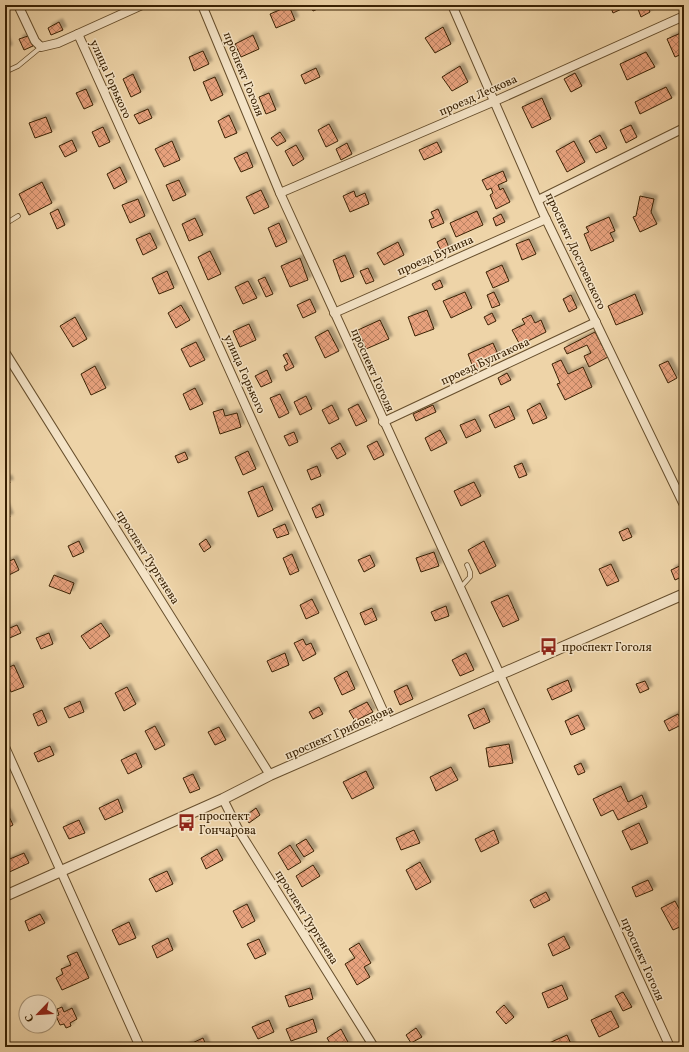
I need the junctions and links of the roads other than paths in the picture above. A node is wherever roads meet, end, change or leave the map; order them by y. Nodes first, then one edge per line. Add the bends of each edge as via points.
1 (18, 5) edge
2 (142, 5) edge
3 (202, 5) edge
4 (452, 5) edge
5 (684, 16) edge
6 (78, 34) junction
7 (42, 48) junction
8 (5, 72) edge
9 (495, 101) junction
10 (684, 128) edge
11 (280, 193) junction
12 (538, 200) junction
13 (18, 216) dead end
14 (546, 219) junction
15 (5, 224) edge
16 (334, 313) junction
17 (596, 322) junction
18 (5, 352) edge
19 (383, 422) junction
20 (684, 506) edge
21 (467, 565) dead end
22 (460, 588) junction
23 (684, 594) edge
24 (501, 674) junction
25 (389, 724) junction
26 (5, 748) edge
27 (270, 776) junction
28 (223, 799) junction
29 (62, 872) junction
30 (5, 896) edge
31 (140, 1047) edge
32 (374, 1047) edge
33 (670, 1047) edge

1 - 7 street via 35,41
2 - 6 street
3 - 11 street, проспект Гоголя
4 - 9 street, проспект Достоевского
5 - 9 street, проезд Лескова
6 - 7 street
6 - 25 street, улица Горького
7 - 8 lane via 18,66
9 - 11 street, проезд Лескова
9 - 12 street, проспект Достоевского
10 - 12 street
11 - 16 street, проспект Гоголя
12 - 14 street, проспект Достоевского
13 - 15 lane
14 - 16 street, проезд Бунина
14 - 17 street, проспект Достоевского
16 - 19 street, проспект Гоголя
17 - 19 street, проезд Булгакова
17 - 20 street, проспект Достоевского
18 - 27 street, проспект Тургенева
19 - 22 street, проспект Гоголя
21 - 22 lane via 470,577
22 - 24 street, проспект Гоголя
23 - 24 street, проспект Грибоедова
24 - 25 street, проспект Грибоедова
24 - 33 street, проспект Гоголя
25 - 27 street, проспект Грибоедова
26 - 29 street
27 - 28 street, проспект Грибоедова
28 - 29 street, проспект Грибоедова
28 - 32 street, проспект Тургенева via 238,829
29 - 30 street, проспект Грибоедова
29 - 31 street

